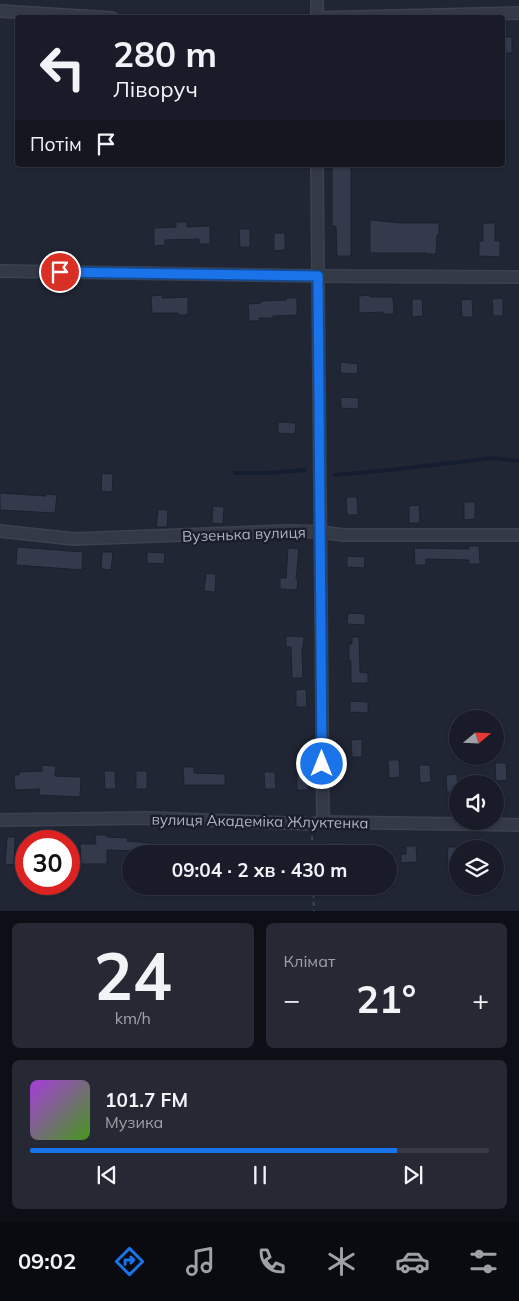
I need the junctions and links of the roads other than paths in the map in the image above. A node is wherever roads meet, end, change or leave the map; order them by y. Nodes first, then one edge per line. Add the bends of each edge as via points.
1 (317, 0) edge
2 (0, 11) edge
3 (519, 13) edge
4 (64, 15) edge
5 (317, 15) edge
6 (418, 15) edge
7 (317, 167) edge
8 (0, 271) edge
9 (318, 276) junction
10 (519, 278) edge
11 (0, 531) edge
12 (321, 532) junction
13 (519, 535) edge
14 (0, 820) edge
15 (317, 823) junction
16 (519, 825) edge

1 - 5 street
2 - 4 street
3 - 6 street
7 - 9 street
8 - 9 street
9 - 10 street
9 - 12 street
11 - 12 street, Вузенька вулиця via 74,539
12 - 13 street, Вузенька вулиця via 343,535
12 - 15 street
14 - 15 street, вулиця Академіка Жлуктенка via 150,818
15 - 16 street, вулиця Академіка Жлуктенка

